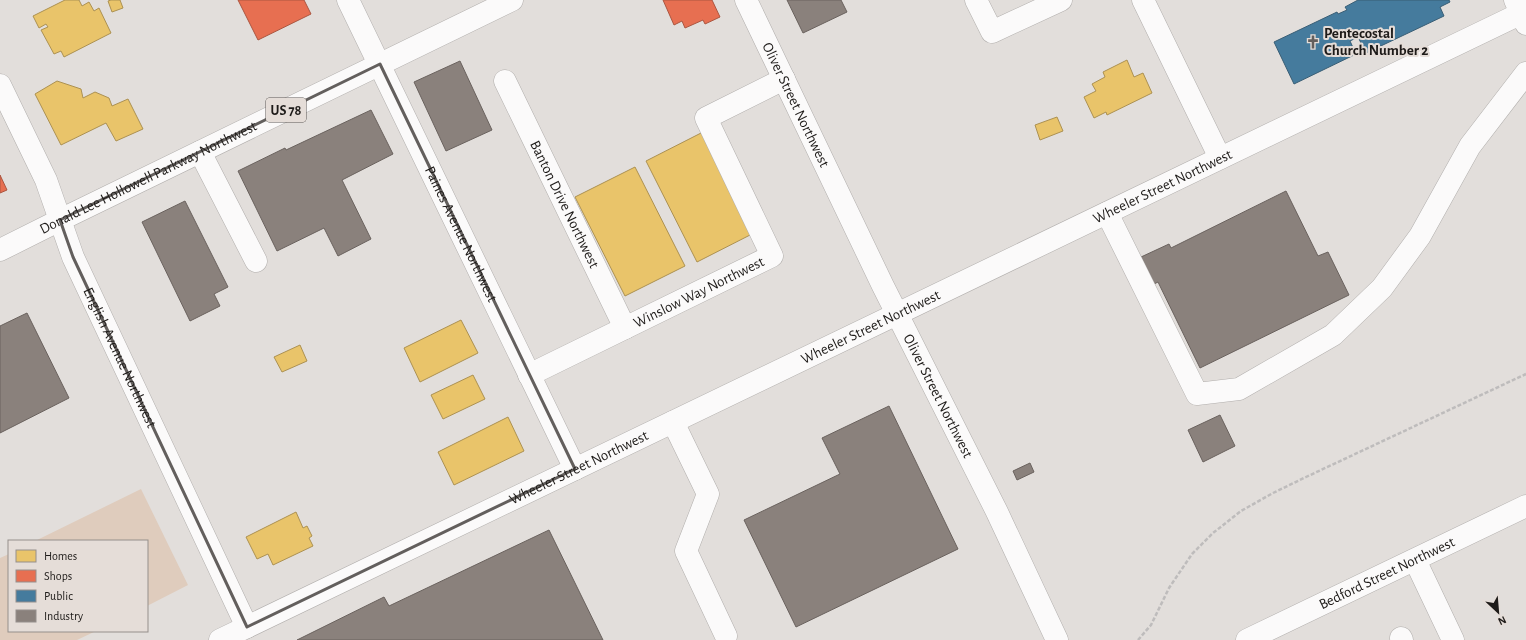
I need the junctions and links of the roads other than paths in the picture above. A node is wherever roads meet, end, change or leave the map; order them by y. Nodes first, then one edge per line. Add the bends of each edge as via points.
1 (348, 0) edge
2 (512, 0) edge
3 (746, 0) edge
4 (976, 0) edge
5 (1061, 0) edge
6 (1143, 0) edge
7 (1522, 12) edge
8 (380, 64) junction
9 (1526, 73) edge
10 (784, 79) junction
11 (505, 81) dead end
12 (0, 85) edge
13 (200, 152) junction
14 (1220, 158) junction
15 (1107, 213) junction
16 (60, 220) junction
17 (0, 250) edge
18 (256, 261) dead end
19 (897, 314) junction
20 (625, 328) junction
21 (529, 375) junction
22 (673, 422) junction
23 (575, 469) junction
24 (1526, 506) edge
25 (1415, 560) junction
26 (247, 627) junction
27 (726, 636) dead end
28 (220, 640) edge
29 (1057, 640) edge
30 (1247, 640) edge
31 (1453, 640) edge

1 - 8 street, Paines Avenue Northwest
2 - 8 street, Donald Lee Hollowell Parkway Northwest / US 78
3 - 10 street, Oliver Street Northwest
4 - 5 street via 992,32
6 - 14 street
7 - 14 street, Wheeler Street Northwest
8 - 13 street, Donald Lee Hollowell Parkway Northwest / US 78
8 - 21 street, Paines Avenue Northwest
9 - 15 street via 1470,146 1420,236 1382,288 1333,335 1239,388 1196,394
10 - 19 street, Oliver Street Northwest
10 - 20 street, Winslow Way Northwest via 706,118 772,256
11 - 20 street, Banton Drive Northwest
12 - 16 street, English Avenue Northwest via 46,180
13 - 16 street, Donald Lee Hollowell Parkway Northwest / US 78
13 - 18 street
14 - 15 street, Wheeler Street Northwest
15 - 19 street, Wheeler Street Northwest
16 - 17 street, Donald Lee Hollowell Parkway Northwest / US 78
16 - 26 street, English Avenue Northwest via 73,257
19 - 22 street, Wheeler Street Northwest
19 - 29 street, Oliver Street Northwest via 997,512
20 - 21 street, Winslow Way Northwest
21 - 23 street, Paines Avenue Northwest
22 - 23 street, Wheeler Street Northwest
22 - 27 street via 708,494 686,551
23 - 26 street, Wheeler Street Northwest
24 - 25 street, Bedford Street Northwest
25 - 30 street, Bedford Street Northwest
25 - 31 street
26 - 28 street, Wheeler Street Northwest

